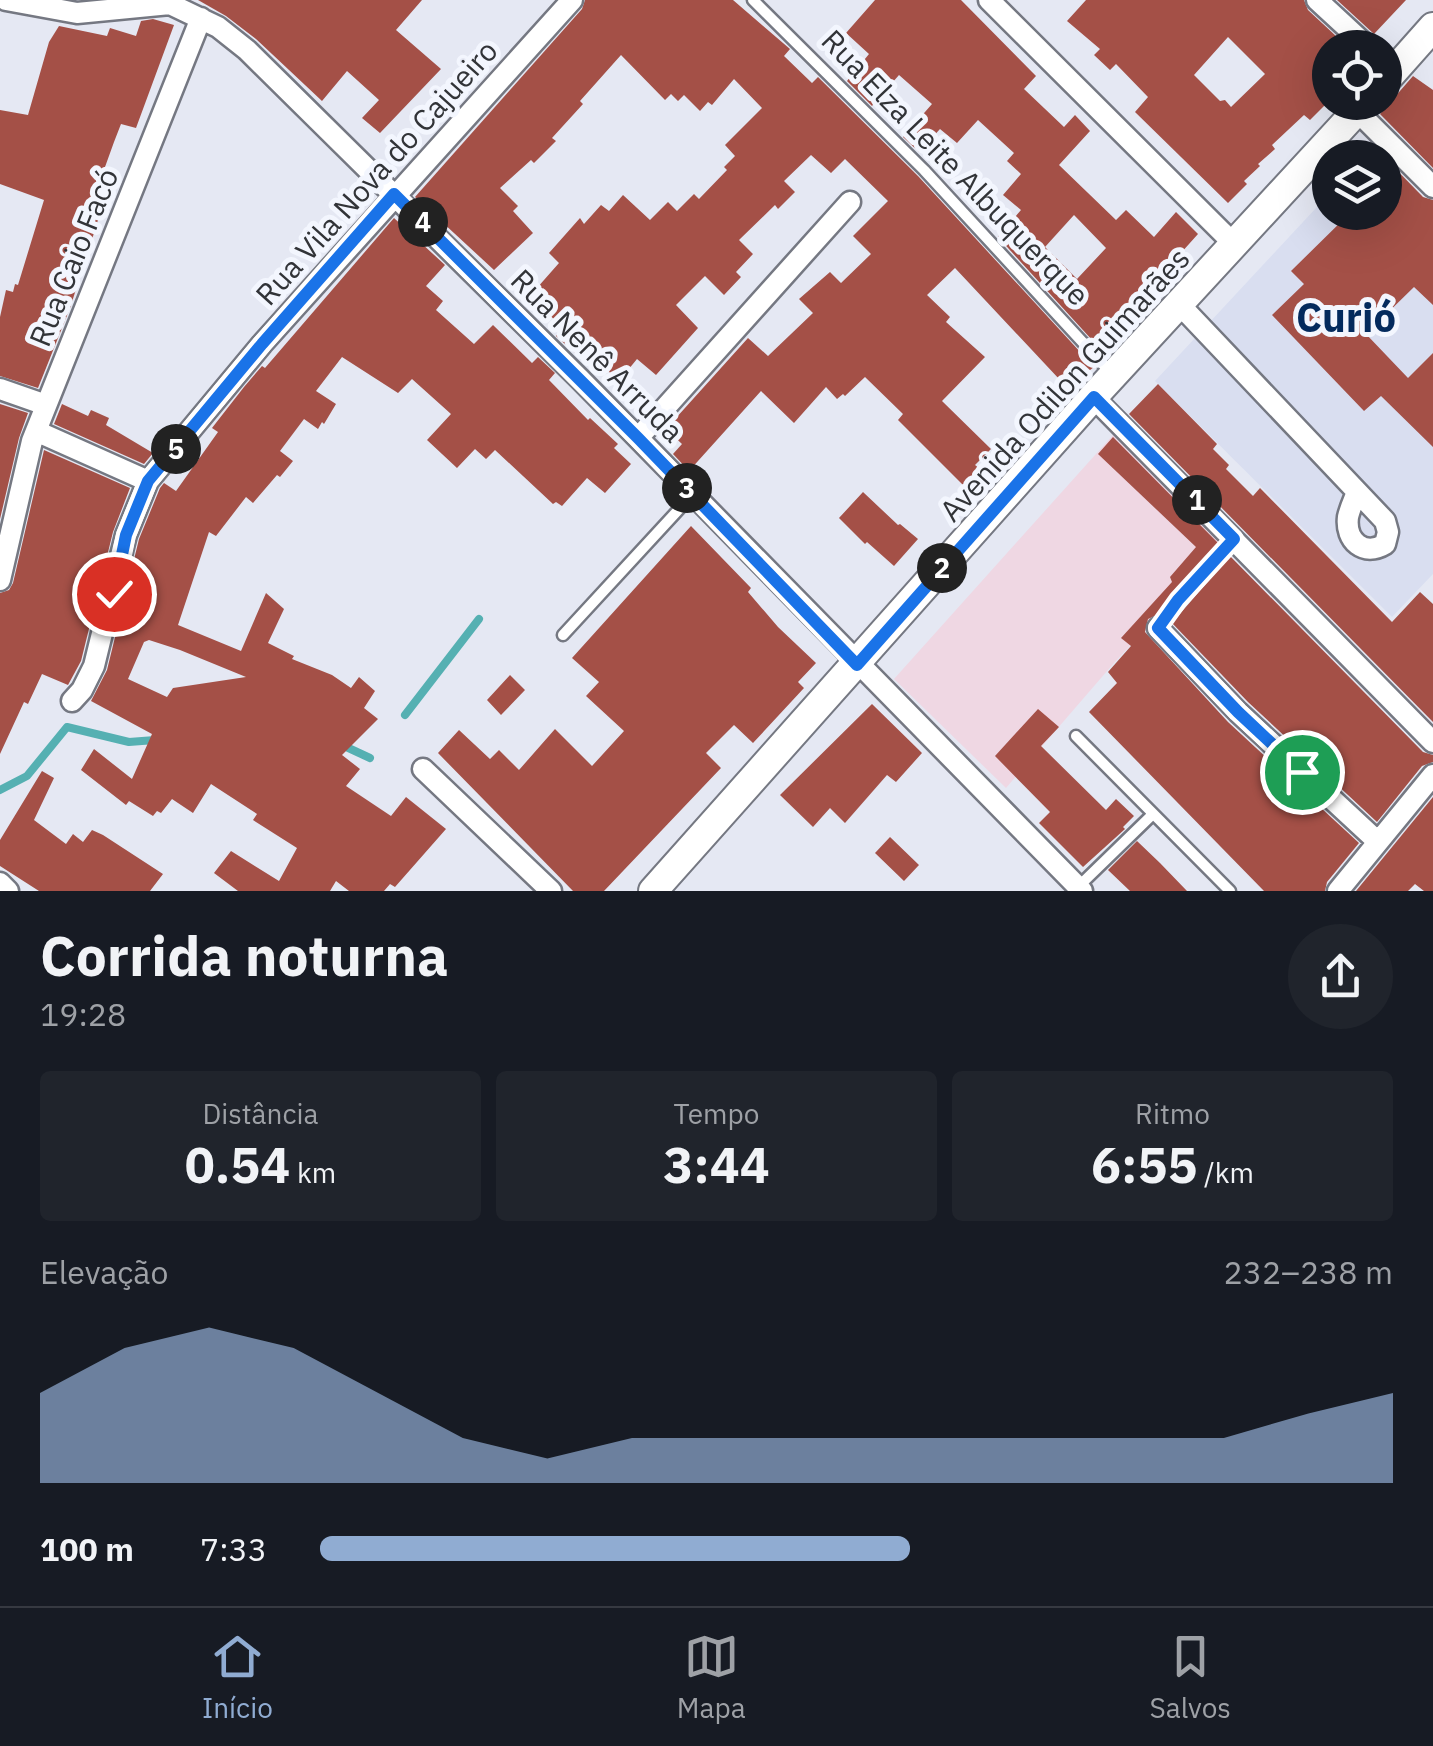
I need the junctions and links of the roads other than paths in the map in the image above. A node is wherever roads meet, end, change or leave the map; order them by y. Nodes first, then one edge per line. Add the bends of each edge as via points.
1 (6, 0) edge
2 (572, 0) edge
3 (753, 0) edge
4 (989, 0) edge
5 (1317, 0) edge
6 (170, 2) edge
7 (201, 18) junction
8 (1433, 27) edge
9 (1350, 30) edge
10 (1402, 57) edge
11 (1349, 120) edge
12 (1373, 120) edge
13 (1433, 187) edge
14 (394, 194) junction
15 (850, 202) dead end
16 (1234, 244) junction
17 (1180, 305) junction
18 (1115, 377) junction
19 (0, 388) edge
20 (1094, 397) junction
21 (46, 406) junction
22 (36, 432) junction
23 (638, 438) junction
24 (148, 481) junction
25 (1357, 492) dead end
26 (692, 494) junction
27 (1234, 539) junction
28 (0, 580) edge
29 (1158, 628) joint
30 (563, 635) dead end
31 (857, 665) junction
32 (72, 701) dead end
33 (1076, 736) dead end
34 (1433, 742) edge
35 (422, 769) dead end
36 (1433, 775) edge
37 (1153, 814) junction
38 (1377, 841) junction
39 (0, 883) edge
40 (1080, 889) edge
41 (8, 891) edge
42 (551, 891) edge
43 (653, 891) edge
44 (1230, 891) edge
45 (1338, 891) edge

1 - 6 street, Rua Nenê Arruda via 76,14
2 - 14 street, Rua Vila Nova do Cajueiro
3 - 18 lane, Rua Elza Leite Albuquerque via 924,170
4 - 16 street
5 - 9 street
6 - 7 street, Rua Nenê Arruda
7 - 14 street, Rua Nenê Arruda via 247,50
7 - 21 street, Rua Caio Facó
8 - 10 street
11 - 16 street, Avenida Odilon Guimarães
12 - 13 street
14 - 23 street, Rua Nenê Arruda
14 - 24 street, Rua Vila Nova do Cajueiro
15 - 23 street
16 - 17 street, Avenida Odilon Guimarães
17 - 18 street, Avenida Odilon Guimarães
17 - 25 street
18 - 20 street, Avenida Odilon Guimarães
19 - 21 street
20 - 27 street
20 - 31 street, Avenida Odilon Guimarães
21 - 22 street, Rua Caio Facó
22 - 24 street
22 - 28 street, Rua Caio Facó
23 - 26 street, Rua Nenê Arruda
24 - 32 street, Rua Vila Nova do Cajueiro via 126,535 94,666
26 - 30 lane
26 - 31 street, Rua Nenê Arruda
27 - 29 lane
27 - 34 street
29 - 38 street
31 - 40 street, Rua Nenê Arruda
31 - 43 street, Avenida Odilon Guimarães
33 - 37 lane
35 - 42 street
36 - 38 street
37 - 40 lane
37 - 44 lane
38 - 45 street
39 - 41 street

